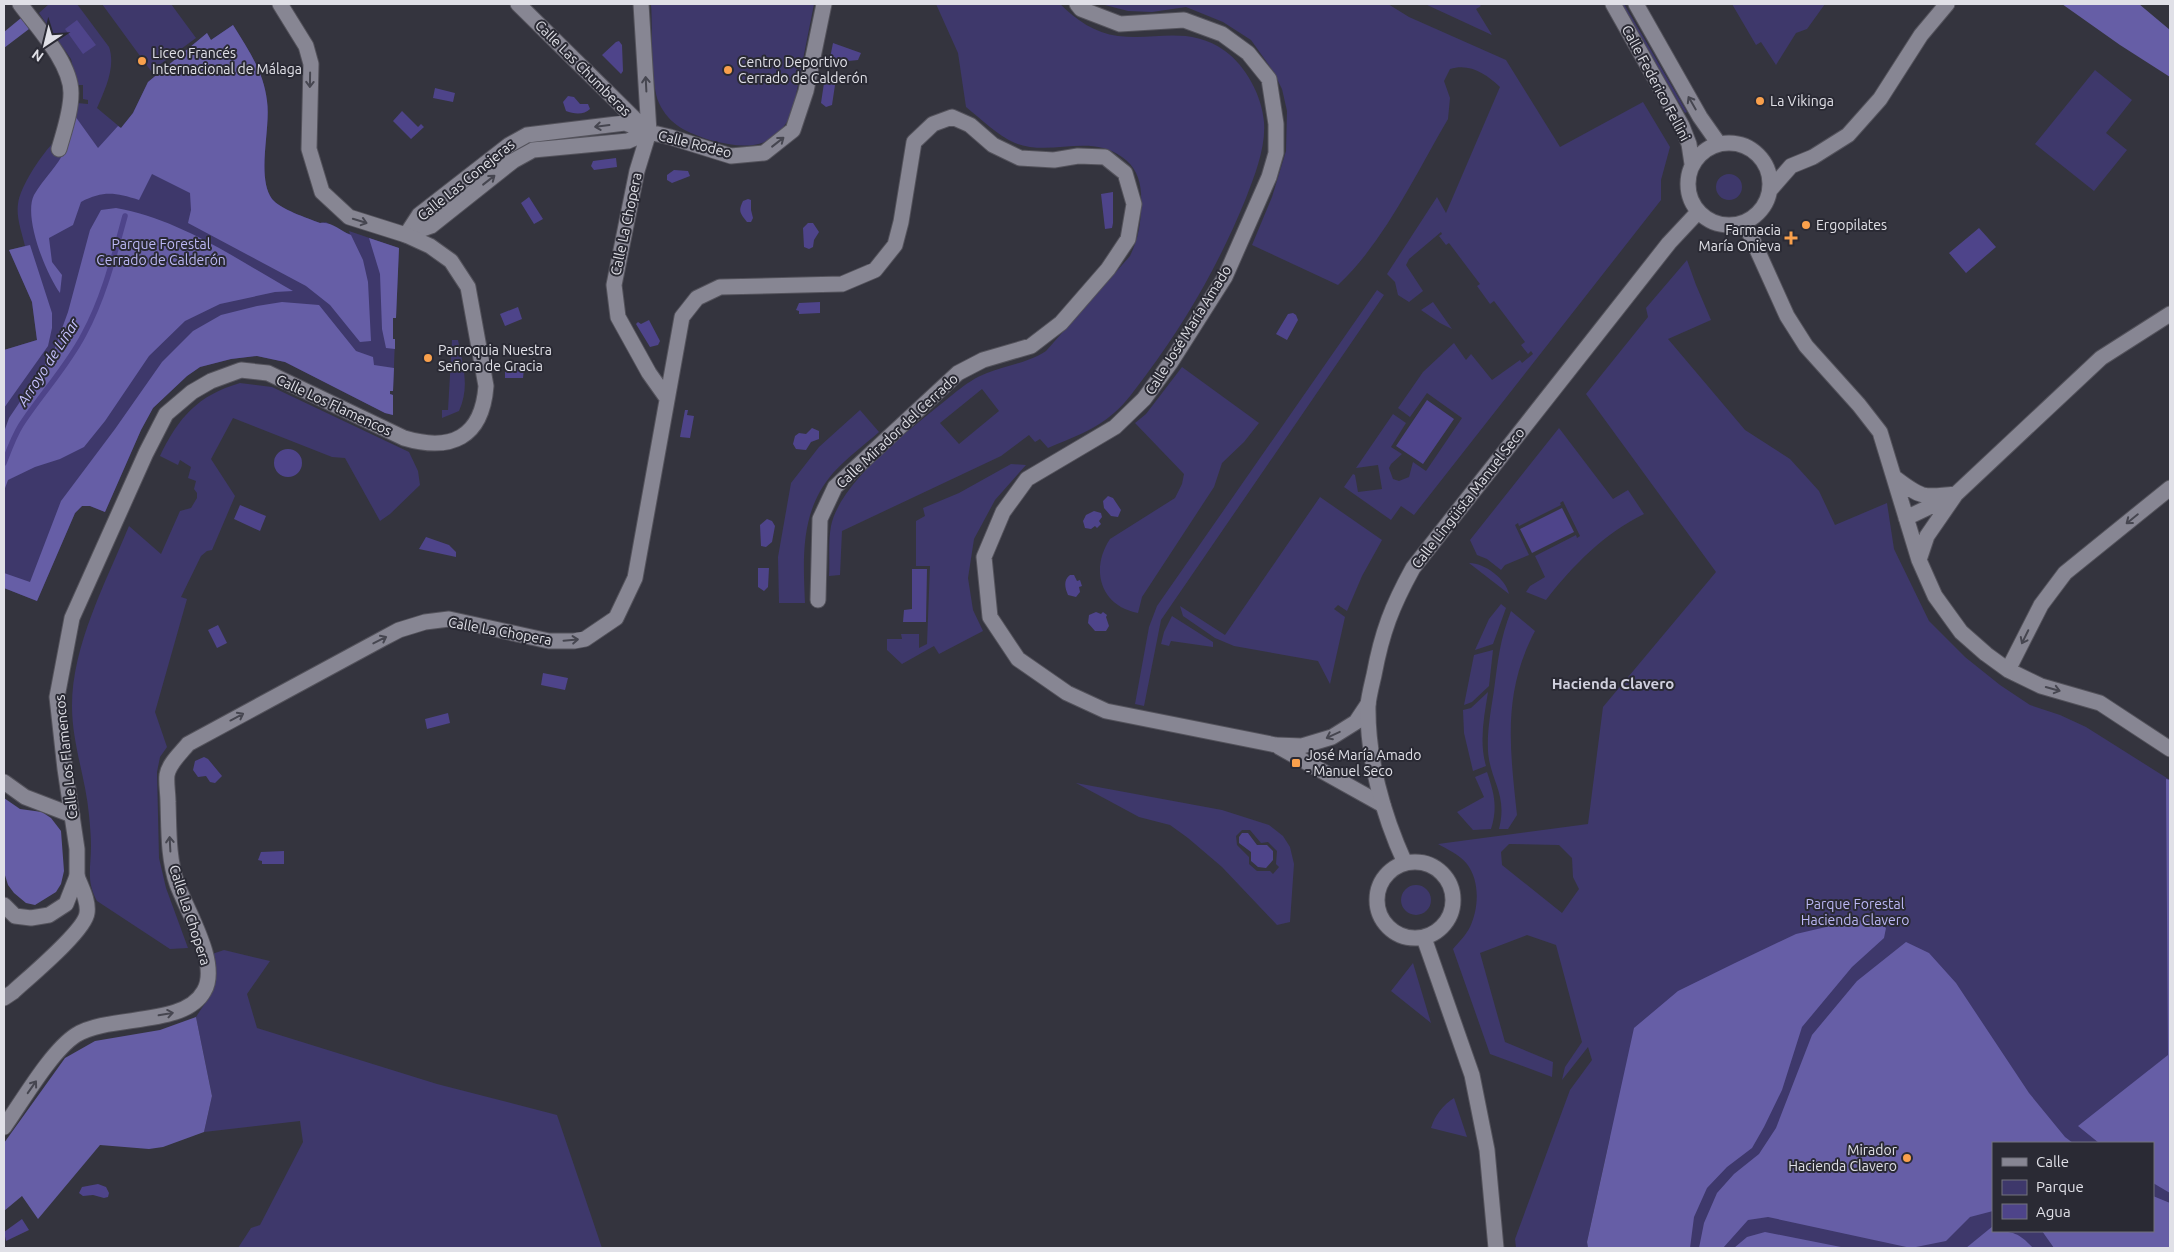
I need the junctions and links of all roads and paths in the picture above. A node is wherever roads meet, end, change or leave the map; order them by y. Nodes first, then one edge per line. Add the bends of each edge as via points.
1 (20, 4) edge
2 (280, 4) edge
3 (518, 4) edge
4 (641, 4) edge
5 (824, 4) edge
6 (1077, 4) edge
7 (1613, 4) edge
8 (1636, 4) edge
9 (1947, 4) edge
10 (648, 132) junction
11 (1719, 144) junction
12 (58, 149) dead end
13 (1759, 156) junction
14 (1692, 164) junction
15 (1790, 166) junction
16 (1770, 190) junction
17 (1698, 212) junction
18 (1745, 223) junction
19 (406, 235) junction
20 (2170, 314) edge
21 (666, 397) junction
22 (1894, 477) junction
23 (2170, 488) edge
24 (1956, 494) junction
25 (1940, 516) junction
26 (1908, 522) junction
27 (1919, 560) junction
28 (818, 600) dead end
29 (2008, 670) junction
30 (1368, 704) junction
31 (1276, 745) junction
32 (2170, 749) edge
33 (4, 782) edge
34 (1383, 805) junction
35 (72, 815) junction
36 (1405, 863) junction
37 (77, 876) junction
38 (4, 905) edge
39 (1424, 938) junction
40 (4, 998) edge
41 (4, 1127) edge
42 (1496, 1248) edge

1 - 12 street via 64,65 71,92
2 -> 19 street, Calle Los Flamencos via 306,46 311,64 310,150 322,192 349,217
3 - 10 street, Calle Las Chumberas
10 -> 4 street, Calle Rodeo
10 -> 5 street, Calle Rodeo via 731,156 764,153 793,130 806,91
6 - 31 street, Calle José María Amado via 1081,9 1120,24 1184,20 1222,34 1248,53 1269,79 1276,124 1276,153 1224,277 1172,362 1144,399 1115,427 1027,479 1003,512 984,557 990,617 1018,659 1067,693 1106,711
7 - 14 street, Calle Federico Fellini via 1682,126
11 -> 8 street, Calle Federico Fellini via 1700,117
9 - 15 street via 1921,35 1880,99 1848,135 1813,157
10 - 19 street, Calle Las Conejeras via 628,141 533,150 513,161 431,226
10 - 21 street, Calle La Chopera via 614,285 618,318
11 - 13 street via 1741,145
11 - 14 street via 1709,148
13 - 15 street
13 - 16 street via 1770,178
14 - 17 street via 1687,186
15 - 16 street
16 - 18 street via 1762,209
17 - 18 street via 1711,222 1722,225
17 - 30 street, Calle Lingüista Manuel Seco via 1669,243 1412,568 1392,606 1379,645
18 - 22 street via 1787,316 1806,346 1880,432
19 - 35 street, Calle Los Flamencos via 451,261 468,287 486,386 485,402 476,423 458,440 422,443 404,438 268,374 242,370 211,381 166,414 72,618 57,697
20 - 24 street via 2101,358
21 - 28 street, Calle Mirador del Cerrado via 682,317 697,298 720,287 842,284 875,270 895,245 914,142 933,124 952,117 970,125 993,145 1020,158 1105,157 1125,173 1134,204 1128,239 1108,269 1061,322 1031,346 984,360 958,373 835,487 820,519
41 -> 21 street, Calle La Chopera via 61,1045 77,1034 94,1027 177,1012 192,1006 205,991 209,966 176,882 170,850 167,774 188,744 399,630 425,622 449,619 549,642 585,638 601,629 616,618 635,578
22 - 24 street via 1929,498
22 - 26 street
23 -> 29 street via 2065,573 2041,605
24 - 25 street
24 - 26 street
25 - 26 street
25 - 27 street via 1926,536
26 - 27 street
27 - 29 street via 1935,596 1962,632
29 -> 32 street via 2041,686 2100,703
30 -> 31 street, Calle José María Amado via 1356,722 1332,737 1302,746
30 - 34 street, Calle Lingüista Manuel Seco via 1374,764
31 - 34 street, Calle José María Amado
33 - 35 street via 25,797
34 - 36 street, Calle Lingüista Manuel Seco
35 - 37 street, Calle Los Flamencos via 78,849
36 - 39 street via 1389,871 1381,882 1377,907 1390,929 1401,936
36 - 39 street via 1432,865 1442,872 1453,893 1450,917 1443,927
37 - 38 street via 66,904 49,915 15,916
37 - 40 street via 87,914 76,933
39 - 42 street via 1472,1075 1487,1150

